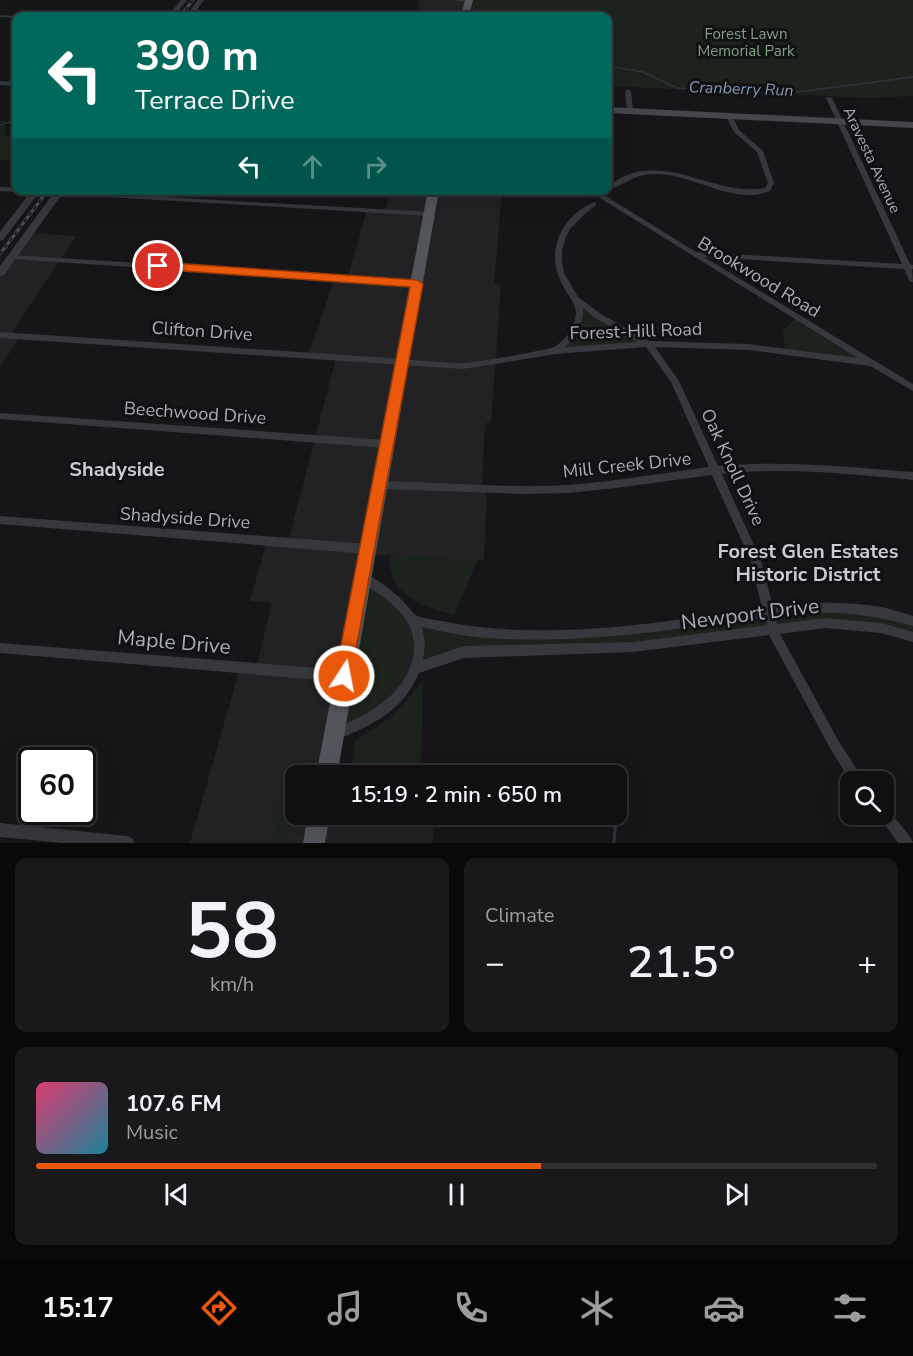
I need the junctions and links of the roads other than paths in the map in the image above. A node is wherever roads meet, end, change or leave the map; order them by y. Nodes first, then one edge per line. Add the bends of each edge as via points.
1 (184, 0) edge
2 (453, 0) edge
3 (469, 0) edge
4 (174, 12) edge
5 (628, 91) dead end
6 (829, 98) dead end
7 (612, 110) edge
8 (630, 111) junction
9 (729, 116) junction
10 (840, 122) junction
11 (913, 125) edge
12 (612, 185) edge
13 (33, 195) edge
14 (58, 195) edge
15 (110, 195) edge
16 (433, 195) edge
17 (605, 195) edge
18 (594, 204) dead end
19 (430, 214) junction
20 (0, 238) edge
21 (693, 254) junction
22 (725, 256) junction
23 (12, 257) junction
24 (910, 266) edge
25 (718, 269) junction
26 (0, 273) edge
27 (913, 280) edge
28 (417, 284) junction
29 (578, 300) junction
30 (0, 335) edge
31 (648, 344) junction
32 (556, 351) junction
33 (403, 362) junction
34 (872, 363) junction
35 (913, 388) edge
36 (0, 416) edge
37 (387, 444) junction
38 (714, 472) junction
39 (913, 476) edge
40 (381, 485) junction
41 (0, 520) edge
42 (368, 549) junction
43 (363, 578) junction
44 (770, 611) junction
45 (413, 620) junction
46 (913, 621) edge
47 (773, 629) junction
48 (589, 632) junction
49 (913, 637) edge
50 (0, 648) edge
51 (591, 650) junction
52 (416, 668) junction
53 (344, 676) junction
54 (334, 735) junction
55 (328, 765) edge
56 (852, 771) edge
57 (317, 825) edge
58 (892, 825) edge
59 (0, 830) edge
60 (127, 843) edge
61 (314, 843) edge
62 (906, 843) edge

1 - 4 street
2 - 3 street
5 - 8 street
6 - 10 street, Aravesta Avenue
7 - 8 main road
8 - 9 main road
9 - 10 main road
9 - 12 street via 736,131 760,151 771,183 768,189 733,190 690,176 652,172
10 - 11 main road
10 - 24 street, Aravesta Avenue
13 - 20 street
14 - 23 street
15 - 19 street
16 - 19 main road
17 - 21 street, Brookwood Road
18 - 29 street, Oak Knoll Drive via 570,222 558,247 562,277
19 - 28 main road
21 - 22 street
21 - 25 street, Brookwood Road
22 - 24 street
22 - 25 street
23 - 26 street
23 - 28 street
24 - 27 street, Aravesta Avenue
25 - 34 street, Brookwood Road
28 - 33 main road
29 - 31 street, Oak Knoll Drive
29 - 32 street via 578,326
30 - 33 street, Clifton Drive
31 - 32 street, Forest-Hill Road
31 - 34 street, Forest-Hill Road via 749,347
31 - 38 street, Oak Knoll Drive via 675,381
32 - 33 street, Forest-Hill Road via 471,366
33 - 37 main road
34 - 35 street, Brookwood Road
36 - 37 street, Beechwood Drive
37 - 40 main road
38 - 39 street, Mill Creek Drive via 801,467
38 - 40 street, Mill Creek Drive via 566,489
38 - 44 street, Oak Knoll Drive via 753,552
40 - 42 main road
41 - 42 street, Shadyside Drive
42 - 43 main road
43 - 45 street via 383,590
43 - 53 main road
44 - 46 street, Newport Drive via 847,607
44 - 47 street, Oak Knoll Drive
44 - 48 street, Newport Drive via 678,625
45 - 48 street, Newport Drive via 489,633
45 - 52 street via 419,645
47 - 49 street, Newport Drive via 851,624
47 - 51 street, Newport Drive via 673,644
47 - 56 street, Oak Knoll Drive
48 - 51 street
50 - 53 street, Maple Drive
51 - 52 street, Newport Drive via 464,652
52 - 54 street via 406,688 387,708
53 - 54 main road
54 - 55 main road
57 - 61 main road
58 - 62 street
59 - 60 street

